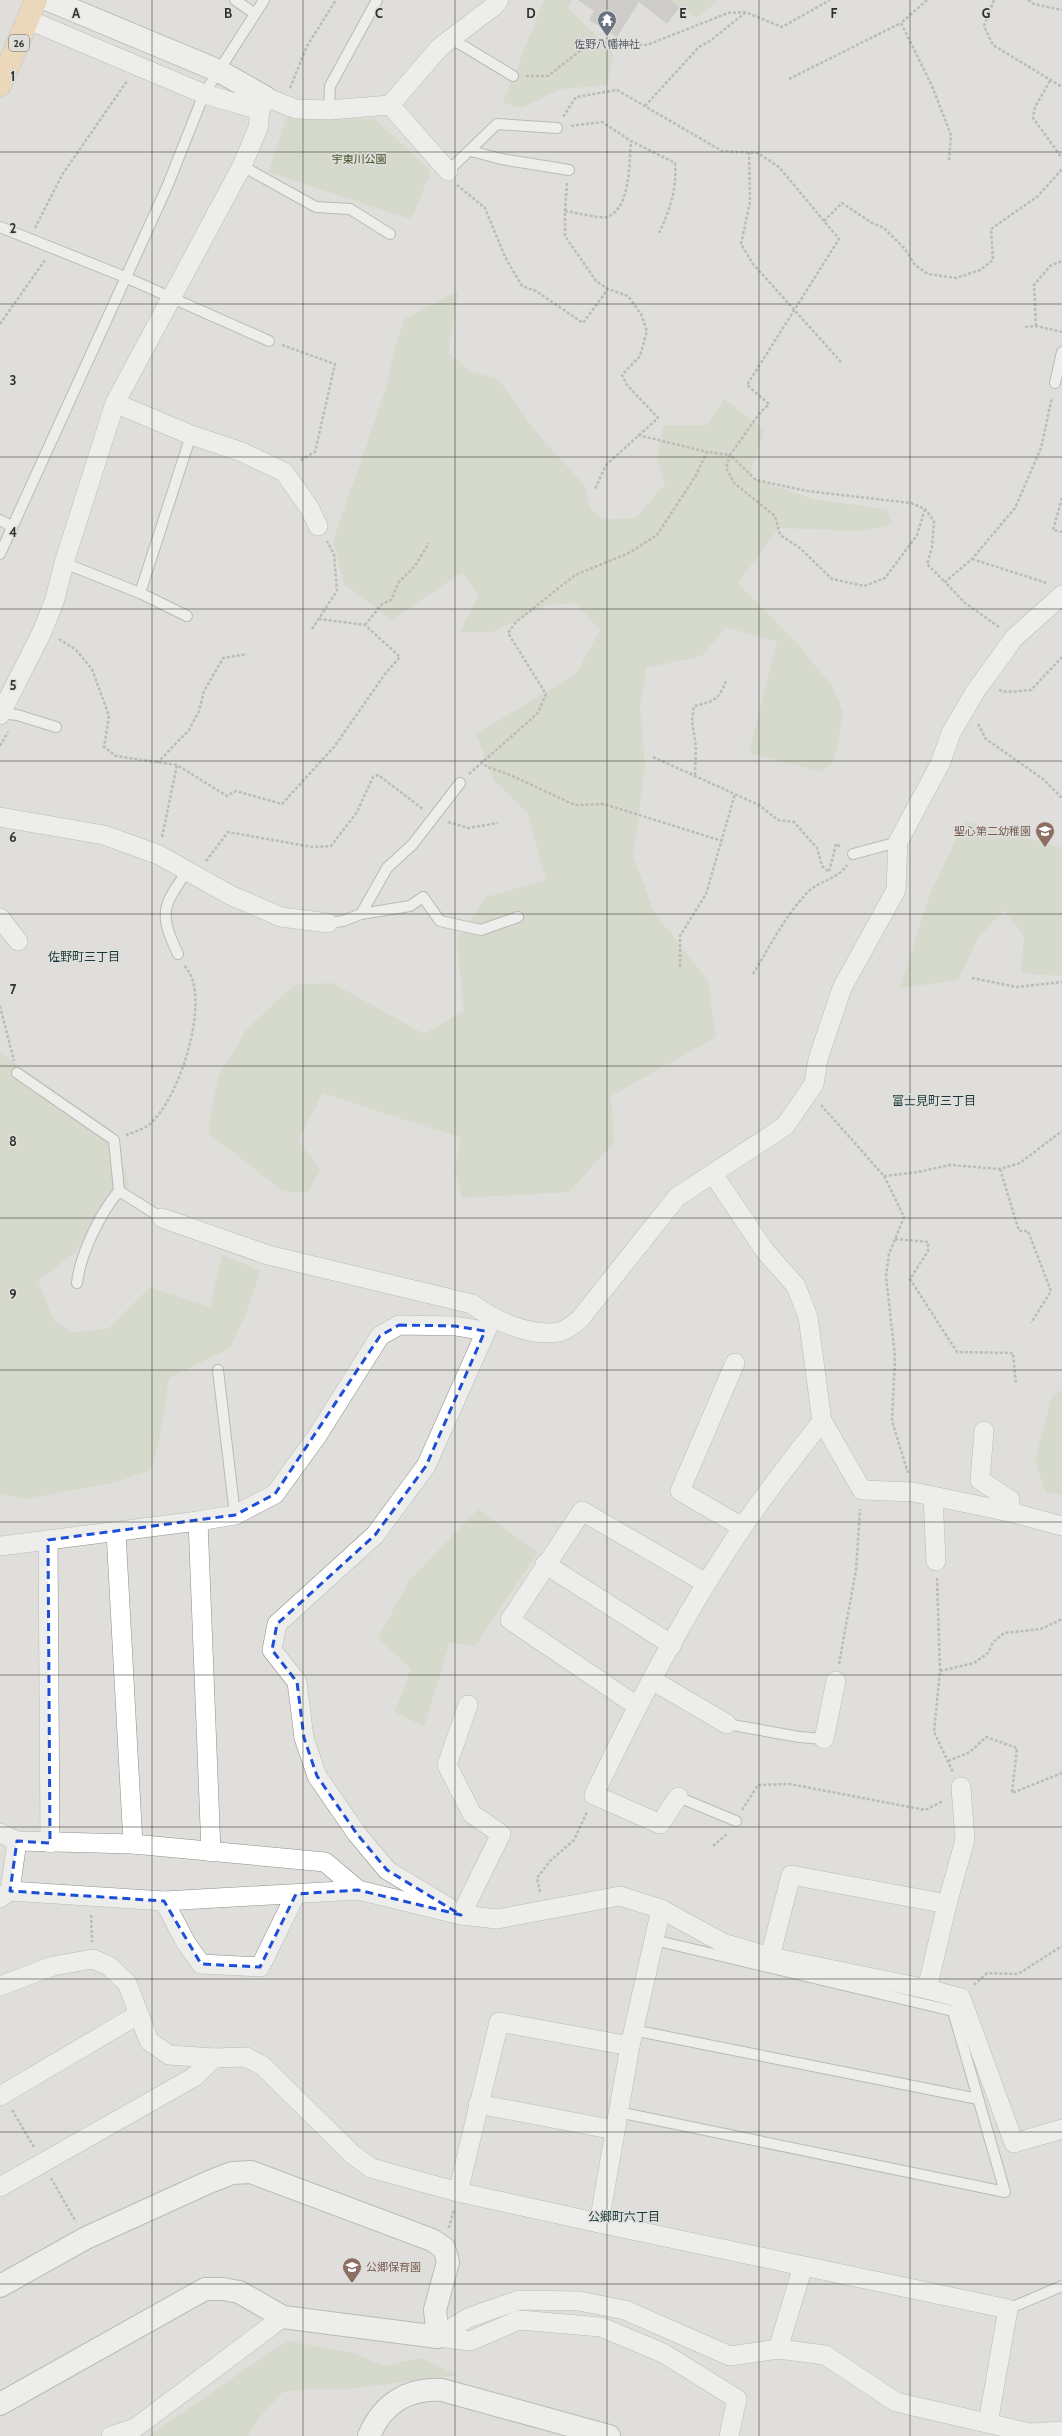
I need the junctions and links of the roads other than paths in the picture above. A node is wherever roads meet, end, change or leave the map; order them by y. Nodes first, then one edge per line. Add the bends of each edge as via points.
1 (36, 0) edge
2 (49, 0) edge
3 (236, 0) edge
4 (264, 0) edge
5 (377, 0) edge
6 (499, 0) edge
7 (255, 14) junction
8 (29, 20) junction
9 (452, 39) junction
10 (219, 71) junction
11 (513, 76) road end
12 (0, 85) edge
13 (204, 94) junction
14 (269, 104) junction
15 (390, 105) junction
16 (329, 110) junction
17 (557, 128) road end
18 (471, 151) junction
19 (242, 166) junction
20 (569, 170) road end
21 (448, 172) joint
22 (0, 227) edge
23 (390, 234) dead end
24 (125, 277) junction
25 (171, 298) junction
26 (269, 341) road end
27 (1062, 352) edge
28 (1055, 382) road end
29 (115, 403) junction
30 (191, 435) junction
31 (0, 520) edge
32 (11, 526) junction
33 (318, 526) road end
34 (0, 554) edge
35 (64, 563) junction
36 (1058, 590) edge
37 (140, 593) junction
38 (187, 616) dead end
39 (1, 714) edge
40 (56, 727) dead end
41 (460, 783) road end
42 (0, 818) edge
43 (898, 842) junction
44 (853, 854) road end
45 (192, 872) junction
46 (362, 914) junction
47 (518, 917) dead end
48 (0, 918) edge
49 (328, 923) joint
50 (18, 941) dead end
51 (178, 954) road end
52 (17, 1073) road end
53 (713, 1174) junction
54 (119, 1191) junction
55 (162, 1218) joint
56 (77, 1283) dead end
57 (488, 1325) junction
58 (735, 1363) dead end
59 (218, 1370) dead end
60 (822, 1421) junction
61 (984, 1432) dead end
62 (933, 1496) junction
63 (1010, 1512) junction
64 (235, 1515) junction
65 (198, 1521) junction
66 (1062, 1526) edge
67 (742, 1527) junction
68 (116, 1532) junction
69 (48, 1540) junction
70 (0, 1546) edge
71 (936, 1561) road end
72 (545, 1564) junction
73 (706, 1583) junction
74 (672, 1645) junction
75 (652, 1680) junction
76 (836, 1681) road end
77 (468, 1705) dead end
78 (637, 1706) junction
79 (727, 1724) joint
80 (824, 1739) joint
81 (955, 1779) road end
82 (678, 1797) joint
83 (736, 1821) road end
84 (0, 1833) edge
85 (17, 1841) junction
86 (50, 1842) junction
87 (133, 1844) junction
88 (211, 1852) junction
89 (358, 1890) junction
90 (296, 1894) junction
91 (5, 1895) edge
92 (164, 1901) junction
93 (947, 1904) junction
94 (661, 1909) junction
95 (461, 1916) junction
96 (654, 1940) junction
97 (770, 1958) junction
98 (0, 1986) edge
99 (927, 1989) junction
100 (138, 2014) junction
101 (631, 2038) junction
102 (214, 2058) junction
103 (0, 2096) edge
104 (978, 2099) junction
105 (478, 2104) junction
106 (616, 2121) junction
107 (1062, 2129) edge
108 (0, 2187) edge
109 (458, 2192) junction
110 (599, 2223) junction
111 (803, 2266) junction
112 (0, 2286) edge
113 (1062, 2286) edge
114 (1008, 2309) junction
115 (283, 2317) junction
116 (438, 2336) junction
117 (778, 2349) junction
118 (0, 2404) edge
119 (988, 2423) junction
120 (1062, 2431) edge
121 (111, 2436) edge
122 (369, 2436) edge
123 (610, 2436) edge
124 (729, 2436) edge

1 - 8 main road, 26
2 - 10 street
3 - 7 lane
4 - 7 lane
5 - 16 lane via 330,86
6 - 9 street via 493,8
7 - 10 lane
8 - 12 main road, 26
8 - 13 street
9 - 11 lane
9 - 15 street via 440,47
10 - 13 lane
10 - 14 street
13 - 14 street
13 - 24 lane
14 - 16 street via 296,109
14 - 19 street
15 - 16 street
15 - 21 street
17 - 18 lane via 497,124
18 - 20 lane via 500,159
18 - 21 lane
19 - 23 lane via 316,208 350,209
19 - 25 street
22 - 24 lane
24 - 25 lane
24 - 32 lane
25 - 26 lane
25 - 29 street
27 - 28 lane
29 - 30 street
29 - 35 street
30 - 33 street via 242,452 284,472 310,508
30 - 37 lane
31 - 32 lane
32 - 34 lane
35 - 37 lane
35 - 39 street via 55,599 42,632
36 - 43 street via 1014,638 978,688 952,733 940,764
37 - 38 lane
39 - 40 lane via 18,715
41 - 46 lane via 413,844 387,868
42 - 45 street via 104,835 158,854
43 - 44 lane
43 - 53 street via 896,890 842,988 818,1059 814,1084 785,1126
45 - 49 street via 230,895 281,916
45 - 51 lane via 169,897 164,912 168,933
46 - 47 lane via 410,906 423,898 440,921 481,930
46 - 49 lane
48 - 50 street
52 - 54 lane via 114,1140
53 - 57 street via 677,1197 580,1319 560,1332
53 - 60 street via 765,1251 796,1286 808,1317
54 - 55 lane
54 - 56 lane via 108,1203 79,1267
55 - 57 street via 268,1255 472,1304
57 - 64 street via 399,1325 380,1336 317,1436 275,1494
57 - 95 street via 426,1466 376,1535 276,1624 272,1650 297,1682 304,1738 317,1776 357,1834 388,1870
58 - 67 street via 680,1491
59 - 64 lane
60 - 62 street via 862,1490 913,1492
60 - 67 street
61 - 63 street via 980,1480 1010,1500
62 - 63 street
62 - 71 street
63 - 66 street
64 - 65 street
65 - 68 street
65 - 88 street
67 - 73 street
68 - 69 street
68 - 87 street
69 - 70 street
69 - 86 street
72 - 73 street via 582,1511
72 - 74 street
72 - 78 street via 510,1620
73 - 74 street
74 - 75 street
75 - 78 street
75 - 79 street
76 - 80 street
77 - 95 street via 447,1765 472,1814 501,1834
78 - 82 street via 594,1795 660,1824
79 - 80 lane
81 - 93 street via 965,1840
82 - 83 lane
84 - 85 street
85 - 86 street
85 - 91 street
86 - 87 street
87 - 88 street
88 - 89 street via 325,1862
89 - 90 street
89 - 95 street
90 - 92 street
90 - 92 street via 260,1967 201,1964 186,1943
91 - 92 street
93 - 97 street via 792,1875
93 - 99 street
94 - 95 street via 620,1896 497,1919
94 - 96 street
94 - 97 street via 723,1943
96 - 101 street
96 - 104 lane via 953,2011
97 - 99 street
98 - 100 street via 53,1966 93,1959 109,1966 127,1984
99 - 107 street via 961,1998 1014,2143
100 - 102 street via 149,2041 169,2055
100 - 103 street
101 - 104 lane
101 - 105 street via 498,2022
101 - 106 street
102 - 108 street via 194,2077
102 - 109 street via 246,2057 263,2066 352,2154 371,2168
104 - 106 lane via 1005,2192
105 - 106 street
105 - 109 street
106 - 110 street
109 - 110 street
110 - 111 street
111 - 114 street
111 - 117 street
112 - 116 street via 86,2238 232,2173 251,2172 432,2240 444,2248 448,2262 435,2310
113 - 114 lane
114 - 119 street
115 - 116 street
115 - 118 street via 239,2292 205,2289
115 - 121 street via 135,2428
116 - 117 street via 468,2318 519,2300 579,2301 625,2310 730,2356
116 - 124 street via 470,2341 519,2320 601,2327 663,2352 738,2399
117 - 119 street via 824,2355 896,2402
119 - 120 street via 1030,2433
122 - 123 street via 375,2422 390,2405 404,2396 427,2389 442,2390

